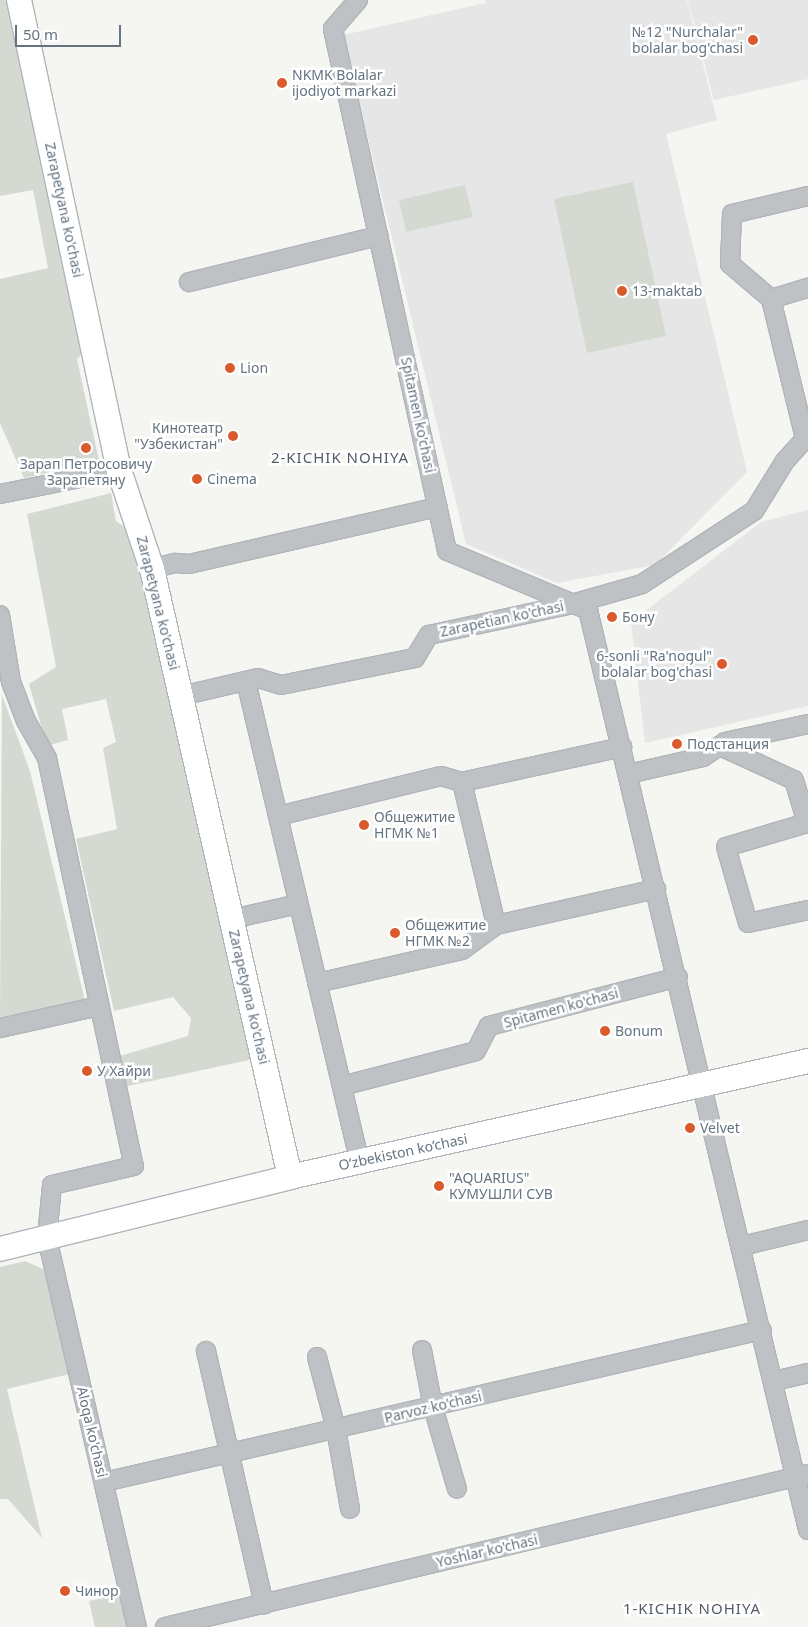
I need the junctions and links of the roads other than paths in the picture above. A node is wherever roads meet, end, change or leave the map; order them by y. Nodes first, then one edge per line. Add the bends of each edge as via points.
1 (19, 0) edge
2 (358, 0) edge
3 (808, 196) edge
4 (378, 236) junction
5 (189, 282) dead end
6 (808, 288) edge
7 (771, 299) junction
8 (807, 439) edge
9 (119, 470) junction
10 (0, 494) edge
11 (438, 507) junction
12 (152, 569) junction
13 (572, 604) junction
14 (0, 616) edge
15 (5, 673) edge
16 (246, 681) junction
17 (181, 696) junction
18 (808, 724) edge
19 (720, 746) junction
20 (622, 748) junction
21 (628, 774) junction
22 (462, 782) junction
23 (278, 816) junction
24 (656, 889) junction
25 (298, 904) junction
26 (808, 910) edge
27 (232, 919) junction
28 (496, 925) junction
29 (678, 977) junction
30 (317, 983) junction
31 (99, 1006) junction
32 (0, 1028) edge
33 (808, 1061) edge
34 (342, 1086) junction
35 (704, 1086) junction
36 (360, 1162) junction
37 (290, 1177) junction
38 (808, 1230) edge
39 (47, 1238) junction
40 (742, 1246) junction
41 (0, 1249) edge
42 (762, 1330) junction
43 (422, 1350) dead end
44 (206, 1351) dead end
45 (317, 1357) dead end
46 (808, 1373) edge
47 (774, 1381) junction
48 (433, 1407) junction
49 (336, 1430) junction
50 (230, 1453) junction
51 (802, 1476) edge
52 (104, 1482) junction
53 (457, 1489) dead end
54 (350, 1509) dead end
55 (808, 1530) edge
56 (264, 1604) junction
57 (137, 1627) edge
58 (165, 1627) edge

1 - 9 street, Zarapetyana ko'chasi
2 - 4 street, Spitamen ko'chasi via 333,29
3 - 7 street via 732,214 730,264
4 - 5 street
4 - 11 street, Spitamen ko'chasi
6 - 7 street
7 - 8 street
8 - 13 street, Zarapetian ko'chasi via 785,461 754,511 642,584
9 - 10 street
9 - 12 street, Zarapetyana ko'chasi
11 - 12 street via 189,564 175,563
11 - 13 street, Spitamen ko'chasi via 447,552
12 - 17 street, Zarapetyana ko'chasi
13 - 16 street, Zarapetian ko'chasi via 429,635 415,658 281,685 258,678
13 - 20 street, Spitamen ko'chasi via 588,610
14 - 15 street
15 - 31 street via 26,722 47,758
16 - 17 street, Zarapetian ko'chasi
16 - 23 street
17 - 27 street, Zarapetyana ko'chasi
18 - 19 street
19 - 21 street via 703,757
19 - 26 street via 794,780 807,823 726,847 748,923
20 - 21 street, Spitamen ko'chasi
20 - 22 street
21 - 24 street, Spitamen ko'chasi
22 - 23 street via 441,776
22 - 28 street
23 - 25 street
24 - 28 street
24 - 29 street, Spitamen ko'chasi
25 - 27 street
25 - 30 street
27 - 37 street, Zarapetyana ko'chasi
28 - 30 street via 462,950
29 - 34 street, Spitamen ko'chasi via 489,1026 476,1051
29 - 35 street, Spitamen ko'chasi
30 - 34 street
31 - 32 street
31 - 39 street, Aloqa ko'chasi via 134,1166 52,1185
33 - 35 street, O‘zbekiston ko‘chasi
34 - 36 street
35 - 36 street, O‘zbekiston ko‘chasi
35 - 40 street, Spitamen ko'chasi
36 - 37 street, O‘zbekiston ko‘chasi
37 - 39 street, O‘zbekiston ko‘chasi
38 - 40 street
39 - 41 street, O‘zbekiston ko‘chasi
39 - 52 street, Aloqa ko'chasi
40 - 42 street, Spitamen ko'chasi
42 - 47 street, Spitamen ko'chasi
42 - 48 street, Parvoz ko'chasi
43 - 48 street
44 - 50 street
45 - 49 street
46 - 47 street
47 - 51 street, Spitamen ko'chasi
48 - 49 street, Parvoz ko'chasi
48 - 53 street
49 - 50 street, Parvoz ko'chasi
49 - 54 street
50 - 52 street, Parvoz ko'chasi
50 - 56 street
51 - 55 street, Spitamen ko'chasi
51 - 56 street, Yoshlar ko'chasi
52 - 57 street, Aloqa ko'chasi
56 - 58 street, Yoshlar ko'chasi

